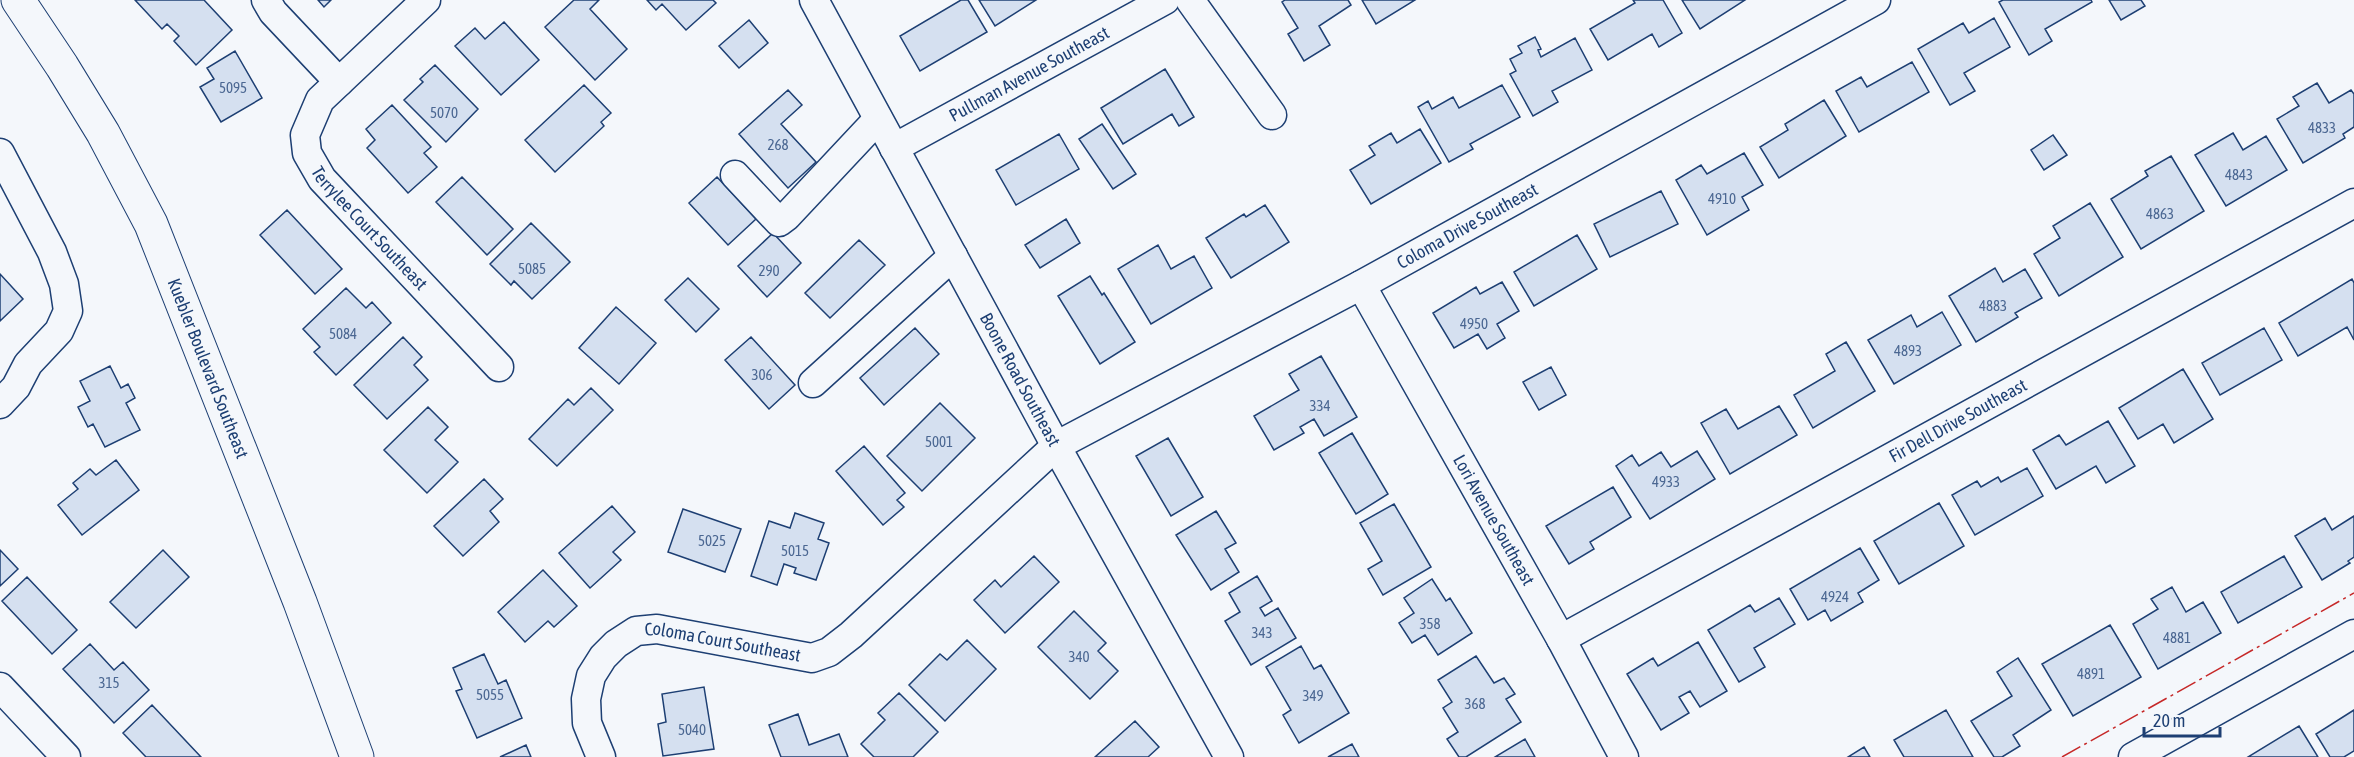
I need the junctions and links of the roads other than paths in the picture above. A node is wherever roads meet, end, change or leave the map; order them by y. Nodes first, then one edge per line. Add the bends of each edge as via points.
1 (18, 0) edge
2 (266, 0) edge
3 (426, 0) edge
4 (814, 0) edge
5 (1165, 0) edge
6 (1191, 0) edge
7 (1876, 0) edge
8 (339, 82) junction
9 (1272, 115) dead end
10 (878, 119) junction
11 (894, 148) junction
12 (0, 153) edge
13 (735, 175) dead end
14 (2354, 203) edge
15 (953, 256) junction
16 (1361, 285) junction
17 (499, 366) dead end
18 (813, 383) dead end
19 (0, 404) edge
20 (1056, 446) junction
21 (2354, 634) edge
22 (1561, 639) junction
23 (0, 687) edge
24 (66, 757) edge
25 (357, 757) edge
26 (601, 757) edge
27 (1229, 757) edge
28 (1624, 757) edge
29 (2133, 757) edge

1 - 25 main road, Kuebler Boulevard Southeast via 103,133 152,224
2 - 8 street
3 - 8 street, Terrylee Court Southeast
4 - 10 street, Boone Road Southeast
5 - 11 street, Pullman Avenue Southeast
6 - 9 street
7 - 16 street, Coloma Drive Southeast
8 - 17 street, Terrylee Court Southeast via 320,100 311,119 305,135 307,153 322,179
10 - 11 street, Boone Road Southeast
10 - 13 street via 779,222
11 - 15 street, Boone Road Southeast
12 - 19 street via 52,252 64,284 68,311 59,331 28,364 16,387
14 - 22 street, Fir Dell Drive Southeast
15 - 18 street
15 - 20 street, Boone Road Southeast
16 - 20 street, Coloma Drive Southeast
16 - 22 street, Lori Avenue Southeast
20 - 26 street, Coloma Court Southeast via 829,652 812,658 789,655 657,629 636,631 616,644 591,676 586,699 587,723
20 - 27 street, Boone Road Southeast
21 - 29 street
22 - 28 street, Lori Avenue Southeast
23 - 24 street

